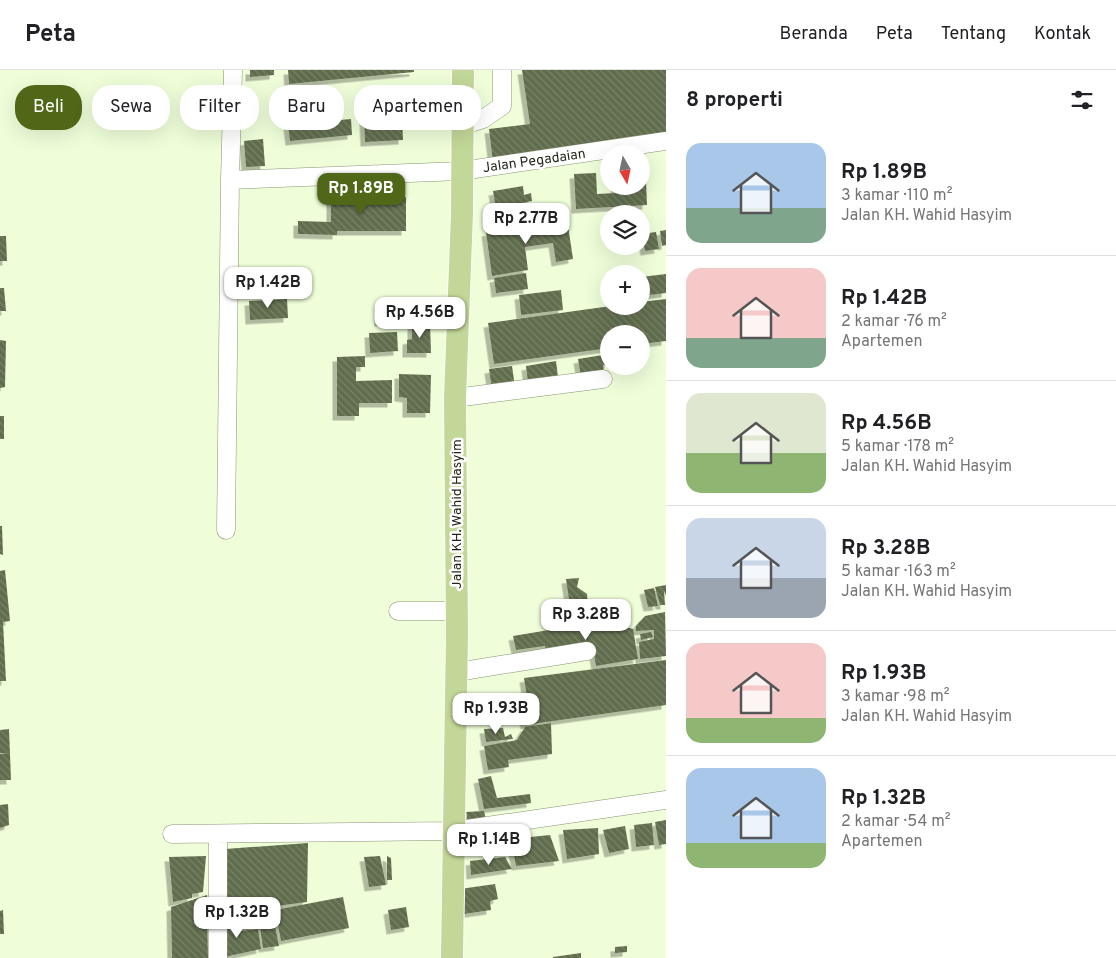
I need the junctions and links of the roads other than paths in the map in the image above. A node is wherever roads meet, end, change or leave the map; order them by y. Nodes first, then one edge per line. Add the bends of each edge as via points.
1 (233, 70) edge
2 (463, 70) edge
3 (502, 70) edge
4 (463, 85) edge
5 (481, 120) edge
6 (462, 130) edge
7 (666, 141) edge
8 (461, 171) junction
9 (230, 180) junction
10 (603, 379) dead end
11 (455, 398) junction
12 (226, 530) dead end
13 (398, 611) dead end
14 (456, 611) junction
15 (587, 651) dead end
16 (456, 672) junction
17 (666, 800) edge
18 (453, 831) junction
19 (172, 834) dead end
20 (218, 834) junction
21 (218, 958) edge
22 (452, 958) edge

1 - 9 street
2 - 4 main road, Jalan KH. Wahid Hasyim
3 - 5 street via 502,106
6 - 8 main road, Jalan KH. Wahid Hasyim
7 - 8 street, Jalan Pegadaian
8 - 9 street, Jalan Pegadaian
8 - 11 main road, Jalan KH. Wahid Hasyim
9 - 12 street
10 - 11 street
11 - 14 main road, Jalan KH. Wahid Hasyim
13 - 14 street
14 - 16 main road, Jalan KH. Wahid Hasyim
15 - 16 street
16 - 18 main road, Jalan KH. Wahid Hasyim
17 - 18 street
18 - 20 street
18 - 22 main road, Jalan KH. Wahid Hasyim
19 - 20 street
20 - 21 street

